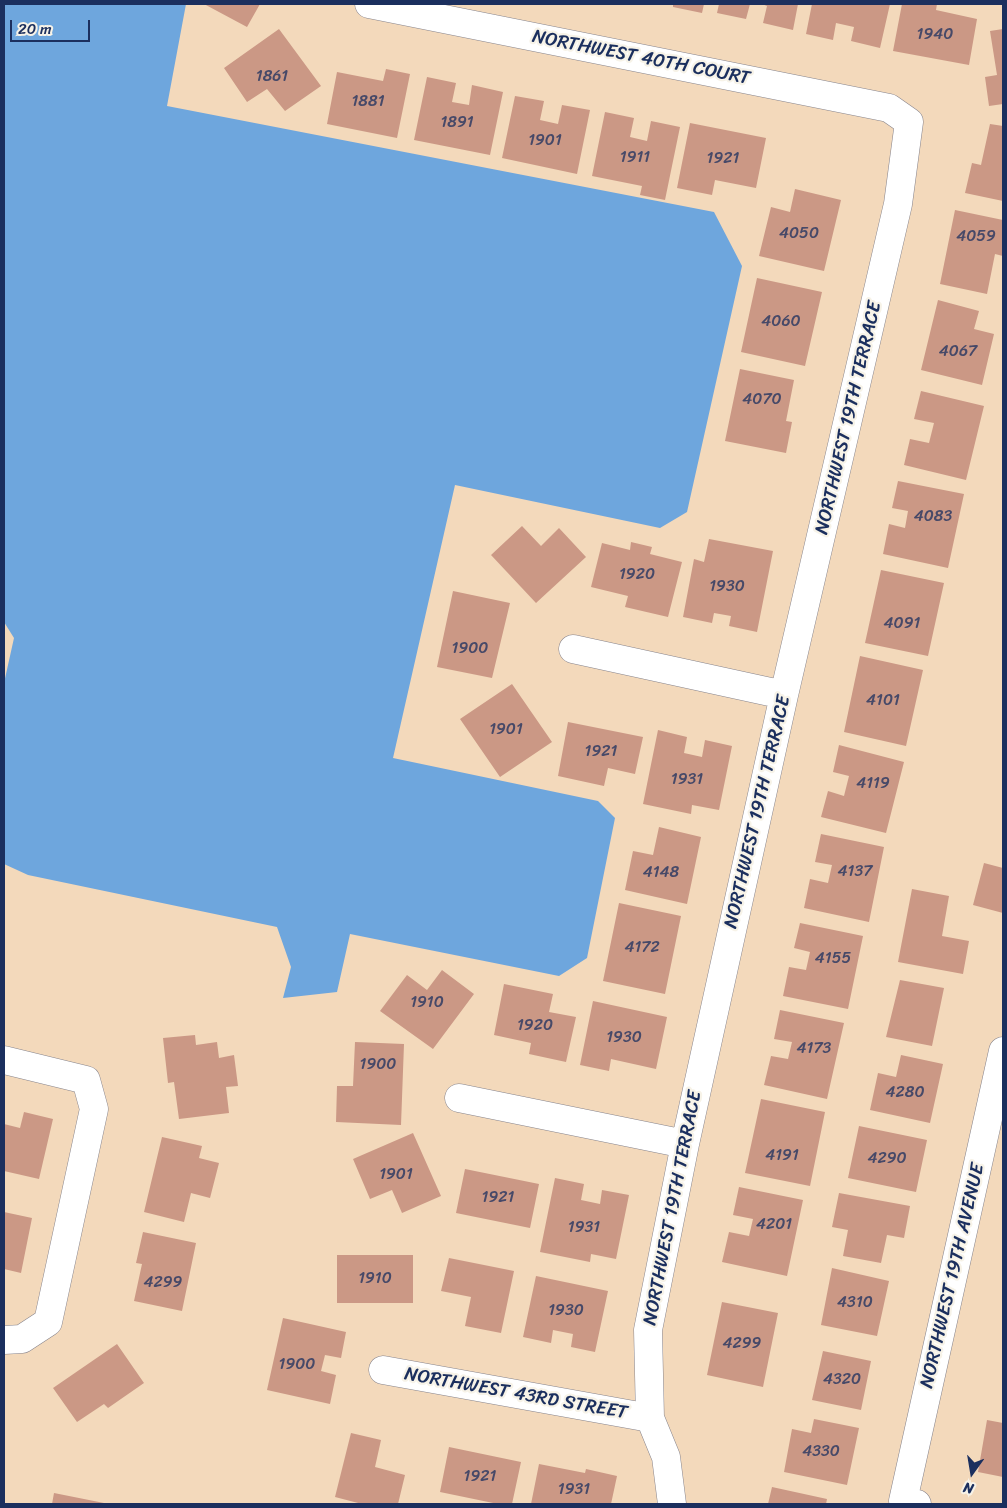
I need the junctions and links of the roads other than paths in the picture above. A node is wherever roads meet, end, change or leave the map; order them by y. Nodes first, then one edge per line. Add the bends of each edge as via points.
1 (369, 4) edge
2 (909, 122) joint
3 (573, 648) dead end
4 (784, 695) junction
5 (1003, 1051) edge
6 (4, 1060) edge
7 (459, 1098) dead end
8 (684, 1144) junction
9 (13, 1339) edge
10 (383, 1370) dead end
11 (650, 1418) junction
12 (910, 1503) edge
13 (672, 1504) edge

1 - 2 street, NORTHWEST 40TH COURT via 889,108
2 - 4 street, NORTHWEST 19TH TERRACE via 898,204
3 - 4 street
4 - 8 street, NORTHWEST 19TH TERRACE
5 - 12 street, NORTHWEST 19TH AVENUE
6 - 9 street via 86,1080 94,1109 48,1322
7 - 8 street
8 - 11 street, NORTHWEST 19TH TERRACE via 648,1330
10 - 11 street, NORTHWEST 43RD STREET
11 - 13 street, NORTHWEST 19TH TERRACE via 666,1457

